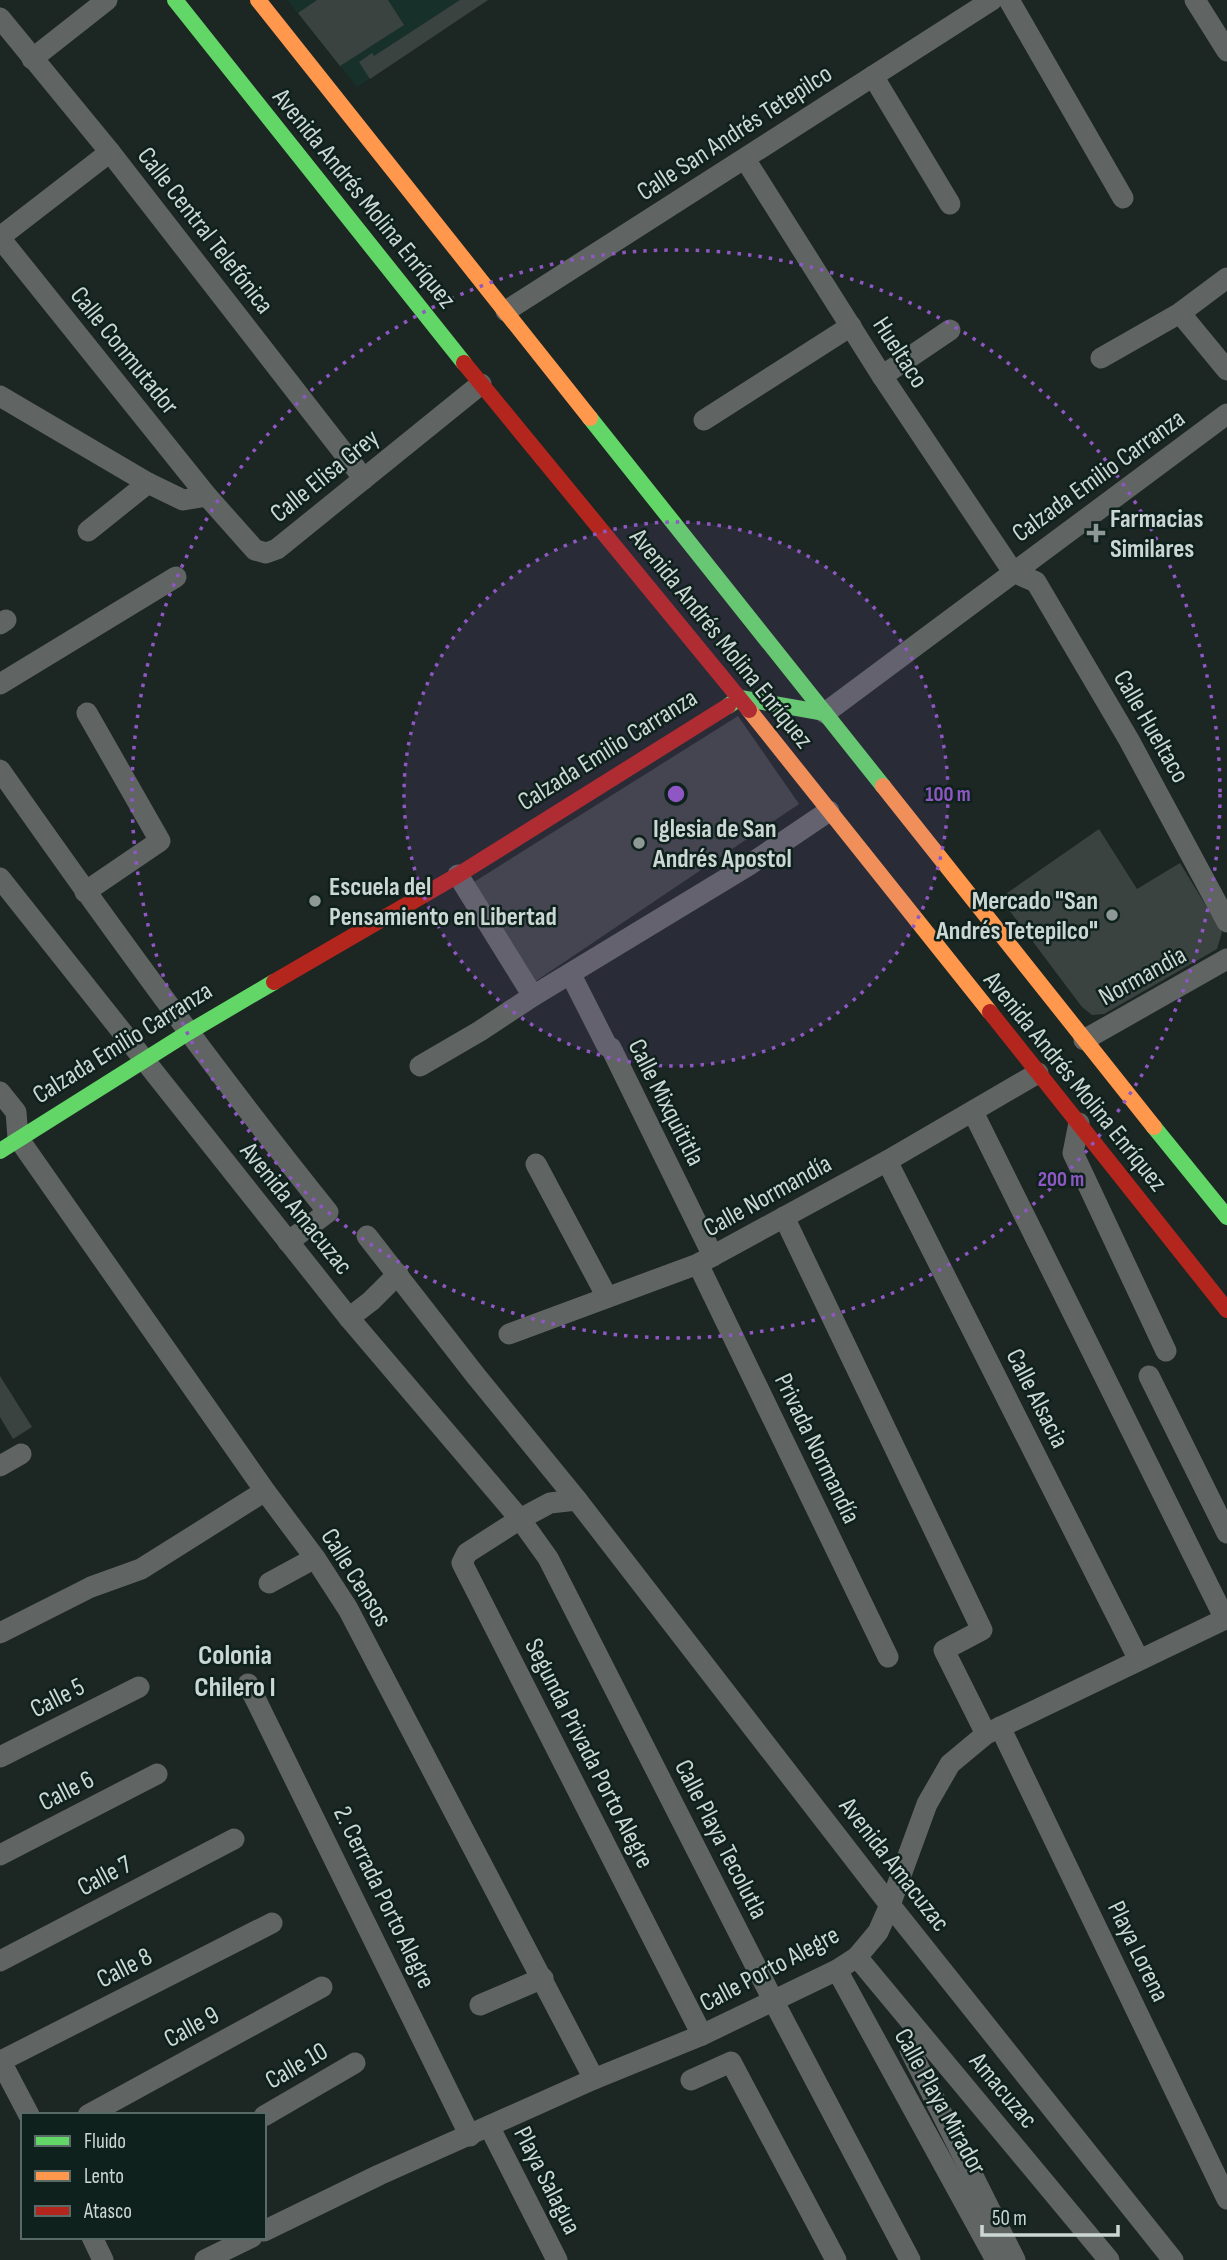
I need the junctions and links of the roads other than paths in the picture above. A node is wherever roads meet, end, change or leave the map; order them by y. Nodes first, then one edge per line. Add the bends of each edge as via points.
1 (107, 0) edge
2 (175, 0) edge
3 (258, 0) edge
4 (992, 0) edge
5 (1009, 0) edge
6 (1195, 0) edge
7 (0, 18) edge
8 (1227, 51) edge
9 (32, 59) junction
10 (873, 76) junction
11 (110, 152) junction
12 (745, 159) junction
13 (1123, 198) dead end
14 (950, 204) dead end
15 (0, 238) edge
16 (1227, 278) edge
17 (506, 311) junction
18 (1180, 313) junction
19 (851, 326) junction
20 (950, 330) dead end
21 (1101, 358) dead end
22 (1227, 370) edge
23 (882, 376) junction
24 (481, 384) junction
25 (0, 396) edge
26 (1227, 414) edge
27 (704, 420) dead end
28 (364, 479) junction
29 (148, 484) junction
30 (207, 496) junction
31 (88, 531) dead end
32 (1013, 572) junction
33 (176, 577) dead end
34 (0, 684) edge
35 (740, 698) junction
36 (87, 713) dead end
37 (825, 713) junction
38 (0, 770) edge
39 (830, 811) junction
40 (458, 875) junction
41 (0, 878) edge
42 (85, 892) junction
43 (1227, 922) edge
44 (1227, 959) edge
45 (571, 975) junction
46 (533, 996) junction
47 (189, 1032) junction
48 (1084, 1040) junction
49 (145, 1061) junction
50 (420, 1066) dead end
51 (1038, 1073) junction
52 (0, 1092) edge
53 (973, 1112) junction
54 (1079, 1123) junction
55 (18, 1138) junction
56 (0, 1151) edge
57 (887, 1161) junction
58 (536, 1164) dead end
59 (784, 1217) junction
60 (1227, 1217) edge
61 (368, 1236) dead end
62 (288, 1242) junction
63 (706, 1260) junction
64 (398, 1274) junction
65 (607, 1297) junction
66 (1227, 1310) edge
67 (349, 1318) junction
68 (509, 1334) dead end
69 (1166, 1351) dead end
70 (1149, 1376) dead end
71 (21, 1454) dead end
72 (0, 1466) edge
73 (265, 1490) junction
74 (577, 1500) junction
75 (520, 1519) junction
76 (1227, 1533) edge
77 (315, 1558) junction
78 (269, 1584) dead end
79 (1226, 1618) edge
80 (0, 1633) edge
81 (888, 1657) dead end
82 (1139, 1660) junction
83 (248, 1684) dead end
84 (139, 1687) dead end
85 (993, 1730) junction
86 (0, 1757) edge
87 (157, 1774) dead end
88 (234, 1839) dead end
89 (0, 1855) edge
90 (890, 1905) junction
91 (272, 1923) dead end
92 (857, 1956) junction
93 (0, 1961) edge
94 (837, 1970) junction
95 (543, 1978) junction
96 (322, 1987) dead end
97 (774, 2002) junction
98 (480, 2005) dead end
99 (702, 2035) junction
100 (910, 2050) dead end
101 (0, 2060) edge
102 (355, 2063) dead end
103 (594, 2079) junction
104 (691, 2080) dead end
105 (28, 2113) edge
106 (92, 2113) edge
107 (266, 2115) edge
108 (479, 2131) junction
109 (1227, 2199) edge
110 (266, 2230) edge
111 (93, 2239) edge
112 (248, 2239) edge
113 (103, 2260) edge
114 (205, 2260) edge
115 (557, 2260) edge
116 (836, 2260) edge
117 (911, 2260) edge
118 (996, 2260) edge
119 (1015, 2260) edge
120 (1109, 2260) edge
121 (1173, 2260) edge

1 - 9 street
2 - 24 main road, Avenida Andrés Molina Enríquez
3 - 17 main road, Avenida Andrés Molina Enríquez
4 - 10 street, Calle San Andrés Tetepilco
5 - 13 street
6 - 8 street
7 - 9 street, Calle Central Telefónica
9 - 11 street, Calle Central Telefónica
10 - 12 street, Calle San Andrés Tetepilco
10 - 14 street
11 - 15 street
11 - 28 street, Calle Central Telefónica
12 - 17 street, Calle San Andrés Tetepilco
12 - 19 street, Hueltaco
15 - 30 street, Calle Conmutador
16 - 18 street
17 - 37 main road, Avenida Andrés Molina Enríquez
18 - 21 street
18 - 22 street
19 - 23 street, Hueltaco
19 - 27 street
20 - 23 street
23 - 32 street, Hueltaco
24 - 28 street, Calle Elisa Grey
24 - 35 main road, Avenida Andrés Molina Enríquez
25 - 29 street
26 - 32 street, Calzada Emilio Carranza
28 - 30 street, Calle Elisa Grey via 277,549 265,553 244,541
29 - 30 street via 183,500
29 - 31 street
32 - 37 street, Calzada Emilio Carranza
32 - 43 street, Calle Hueltaco via 1035,582 1129,740
33 - 34 street
35 - 37 main road, Calzada Emilio Carranza
35 - 39 main road, Avenida Andrés Molina Enríquez
35 - 40 main road, Calzada Emilio Carranza
36 - 42 street via 160,841
37 - 48 main road, Avenida Andrés Molina Enríquez
38 - 42 street, Avenida Amacuzac
39 - 45 street
39 - 51 main road, Avenida Andrés Molina Enríquez
40 - 46 street
40 - 47 main road, Calzada Emilio Carranza
41 - 49 street, Avenida Amacuzac
42 - 47 street, Avenida Amacuzac
44 - 48 street, Normandia
45 - 46 street
45 - 63 street, Calle Mixquititla via 611,1048
46 - 50 street
47 - 49 main road, Calzada Emilio Carranza
47 - 62 street, Avenida Amacuzac via 328,1212
48 - 60 main road, Avenida Andrés Molina Enríquez
49 - 55 main road, Calzada Emilio Carranza
49 - 62 street, Avenida Amacuzac
51 - 53 street, Calle Normandía
51 - 54 main road, Avenida Andrés Molina Enríquez
52 - 55 street via 16,1112
53 - 57 street, Calle Normandía
53 - 79 street
54 - 66 main road, Avenida Andrés Molina Enríquez
54 - 69 street via 1073,1153
55 - 56 main road, Calzada Emilio Carranza
55 - 73 street, Calle Censos
57 - 59 street, Calle Normandía
57 - 82 street, Calle Alsacia
58 - 65 street
59 - 63 street, Calle Normandía
59 - 85 street, Playa Lorena via 982,1630 944,1650
61 - 64 street, Avenida Amacuzac
62 - 67 street, Avenida Amacuzac
63 - 65 street, Calle Normandía
63 - 81 street, Privada Normandía
64 - 67 street
64 - 74 street, Avenida Amacuzac
65 - 68 street, Calle Normandía
67 - 75 street, Avenida Amacuzac
70 - 76 street
71 - 72 street
73 - 77 street, Calle Censos
73 - 80 street via 141,1569 91,1587
74 - 75 street via 551,1503
74 - 90 street, Avenida Amacuzac
75 - 97 street, Calle Playa Tecolutla via 548,1558
75 - 99 street, Segunda Privada Porto Alegre via 467,1553 462,1563
77 - 78 street
77 - 95 street, Calle Censos via 348,1609
79 - 82 street, Calle Porto Alegre
82 - 85 street, Calle Porto Alegre
83 - 108 street, 2. Cerrada Porto Alegre
84 - 86 street, Calle 5
85 - 90 street, Calle Porto Alegre via 950,1764 926,1804
85 - 109 street, Playa Lorena
87 - 89 street, Calle 6
88 - 93 street, Calle 7
90 - 92 street, Calle Porto Alegre via 878,1932
90 - 121 street, Avenida Amacuzac
91 - 101 street, Calle 8
92 - 94 street, Calle Porto Alegre
92 - 120 street, Amacuzac
94 - 97 street, Calle Porto Alegre
94 - 118 street, Calle Playa Mirador
95 - 98 street
95 - 103 street, Calle Censos
96 - 106 street, Calle 9
97 - 99 street, Calle Porto Alegre
97 - 117 street, Calle Playa Tecolutla
99 - 103 street, Calle Porto Alegre
100 - 119 street
101 - 105 street
102 - 107 street, Calle 10
103 - 108 street, Calle Porto Alegre
104 - 116 street via 731,2062
108 - 110 street, Calle Porto Alegre
108 - 115 street, Playa Salagua
111 - 113 street
112 - 114 street

